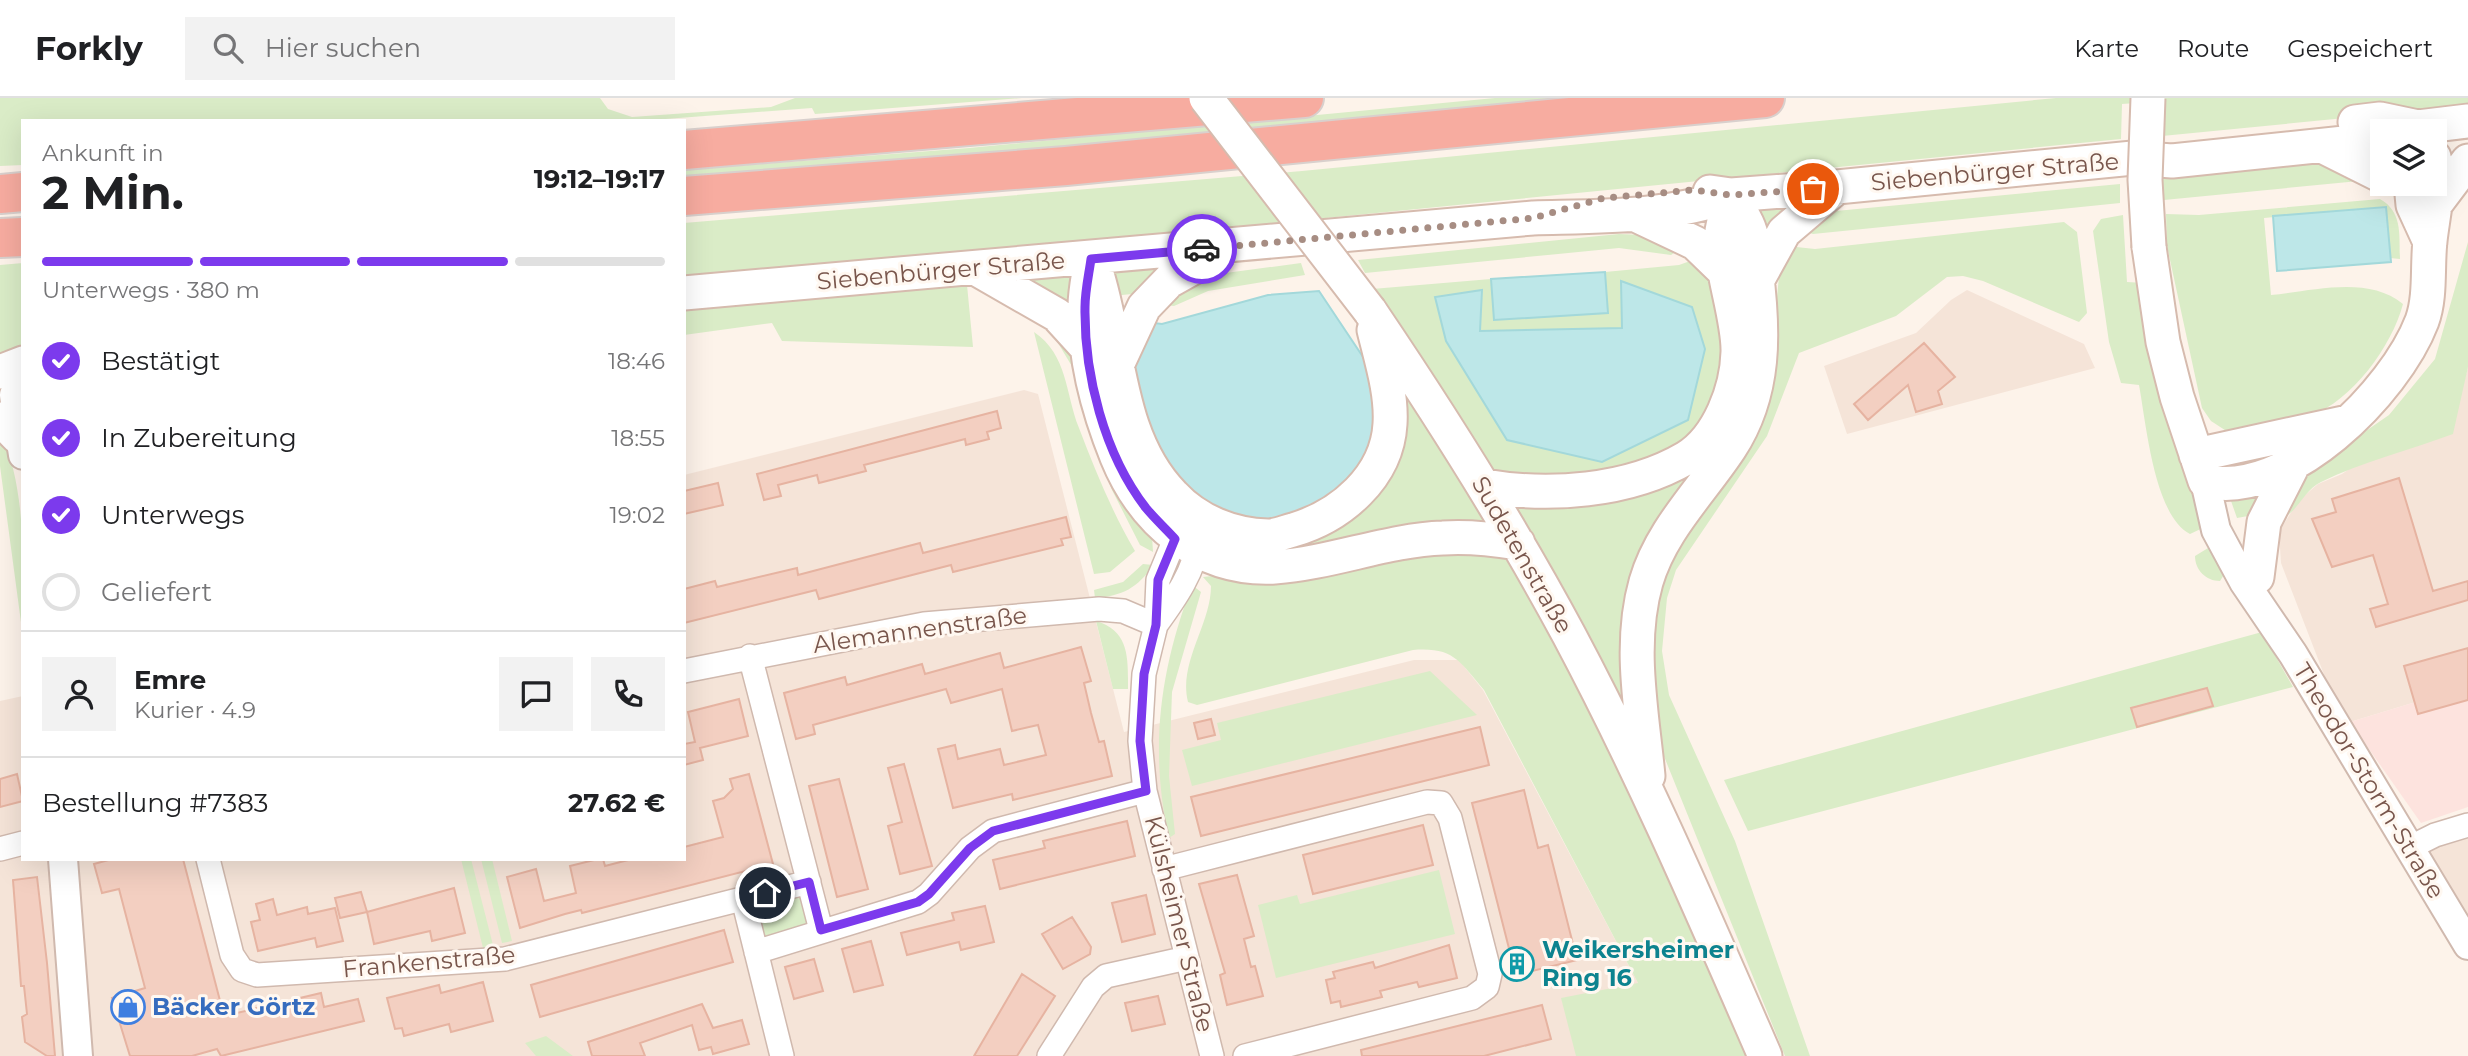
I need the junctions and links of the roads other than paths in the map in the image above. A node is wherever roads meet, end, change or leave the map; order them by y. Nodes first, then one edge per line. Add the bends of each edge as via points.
1 (1206, 98) edge
2 (1304, 98) edge
3 (1765, 98) edge
4 (2148, 98) edge
5 (2370, 120) edge
6 (2468, 121) edge
7 (2447, 125) edge
8 (2370, 140) edge
9 (2322, 146) junction
10 (686, 150) edge
11 (2133, 158) junction
12 (2468, 161) edge
13 (2370, 170) edge
14 (2447, 174) edge
15 (1837, 187) junction
16 (21, 192) edge
17 (0, 194) edge
18 (1731, 195) junction
19 (2414, 196) edge
20 (686, 197) edge
21 (1636, 215) junction
22 (1533, 218) junction
23 (21, 237) edge
24 (0, 238) edge
25 (1229, 247) junction
26 (1091, 259) junction
27 (975, 268) junction
28 (1742, 278) junction
29 (686, 293) edge
30 (1370, 311) junction
31 (1103, 356) junction
32 (0, 359) edge
33 (21, 362) edge
34 (21, 363) edge
35 (0, 372) edge
36 (21, 376) edge
37 (2346, 422) junction
38 (14, 437) edge
39 (2292, 465) junction
40 (2200, 468) junction
41 (1484, 486) junction
42 (1201, 518) junction
43 (1518, 543) junction
44 (1186, 545) junction
45 (2257, 577) junction
46 (1156, 625) junction
47 (2292, 654) junction
48 (750, 656) junction
49 (686, 671) edge
50 (1146, 791) junction
51 (1650, 796) junction
52 (2468, 825) edge
53 (21, 844) edge
54 (2409, 848) junction
55 (0, 849) edge
56 (63, 861) edge
57 (208, 861) edge
58 (1164, 869) junction
59 (809, 882) junction
60 (743, 899) junction
61 (821, 930) junction
62 (2468, 945) edge
63 (756, 952) junction
64 (1187, 958) junction
65 (82, 1051) edge
66 (782, 1056) edge
67 (1049, 1056) edge
68 (1212, 1056) edge
69 (1245, 1056) edge
70 (1765, 1056) edge

1 - 30 main road, Sudetenstraße, bridge
2 - 10 highway
3 - 20 highway via 1079,165
4 - 40 main road, Theodor-Storm-Straße, bridge via 2149,247 2163,342
5 - 11 main road, Siebenbürger Straße via 2171,147
6 - 7 main road, Siebenbürger Straße
8 - 9 main road, Siebenbürger Straße
9 - 11 main road, Siebenbürger Straße via 2172,161
9 - 13 main road
11 - 15 main road, Siebenbürger Straße
12 - 14 main road
15 - 18 main road, Siebenbürger Straße
15 - 28 main road via 1784,232
16 - 17 highway
18 - 21 main road, Siebenbürger Straße via 1696,208
18 - 22 main road, Siebenbürger Straße via 1693,190 1604,198
18 - 28 main road via 1750,230
19 - 37 main road via 2430,242 2423,318 2407,355
21 - 22 main road, Siebenbürger Straße
21 - 28 main road via 1695,243
22 - 25 main road, Siebenbürger Straße
23 - 24 highway
25 - 26 main road, Siebenbürger Straße
25 - 31 main road via 1169,281
26 - 27 main road, Siebenbürger Straße
26 - 31 main road via 1084,305
27 - 29 main road, Siebenbürger Straße
27 - 31 main road via 1057,316
28 - 41 main road via 1733,391 1717,425 1687,457 1636,479 1571,489 1515,491
28 - 51 main road via 1762,353 1758,388 1730,449 1664,538 1646,580 1637,622
30 - 41 main road, Sudetenstraße
30 - 42 main road via 1385,375 1390,425 1378,466 1353,500 1315,524 1270,536 1233,532
31 - 42 main road via 1150,465 1173,495
31 - 44 main road via 1101,418 1123,471 1146,508
32 - 33 main road
34 - 35 main road
36 - 38 street via 14,395
37 - 39 main road via 2309,456
37 - 40 main road
39 - 40 main road via 2252,482 2225,486
39 - 45 main road via 2264,522
40 - 45 street, Theodor-Storm-Straße
40 - 47 street, Theodor-Storm-Straße via 2216,530
41 - 43 main road, Sudetenstraße
42 - 44 street, Külsheimer Straße
43 - 44 main road via 1442,537 1276,567 1233,565
43 - 51 main road, Sudetenstraße
44 - 46 street, Külsheimer Straße via 1158,580
45 - 47 street, Theodor-Storm-Straße
46 - 48 street, Alemannenstraße via 1123,611 1089,609 924,624
46 - 50 street, Külsheimer Straße via 1144,674 1140,719
47 - 54 street, Theodor-Storm-Straße
48 - 49 street, Alemannenstraße
48 - 59 street
50 - 58 street, Külsheimer Straße
50 - 61 street via 993,831 918,902
51 - 70 main road, Sudetenstraße
52 - 54 street
53 - 55 street
54 - 62 street, Theodor-Storm-Straße
56 - 65 street
57 - 60 street, Frankenstraße via 232,955 242,970 257,975 505,959
58 - 64 street, Külsheimer Straße
58 - 69 street via 1427,802 1441,803 1450,818 1490,974 1487,987 1472,998
59 - 60 street, Frankenstraße
59 - 61 street
60 - 63 street
61 - 63 street
63 - 66 street
64 - 67 street via 1106,976 1093,986
64 - 68 street, Külsheimer Straße

